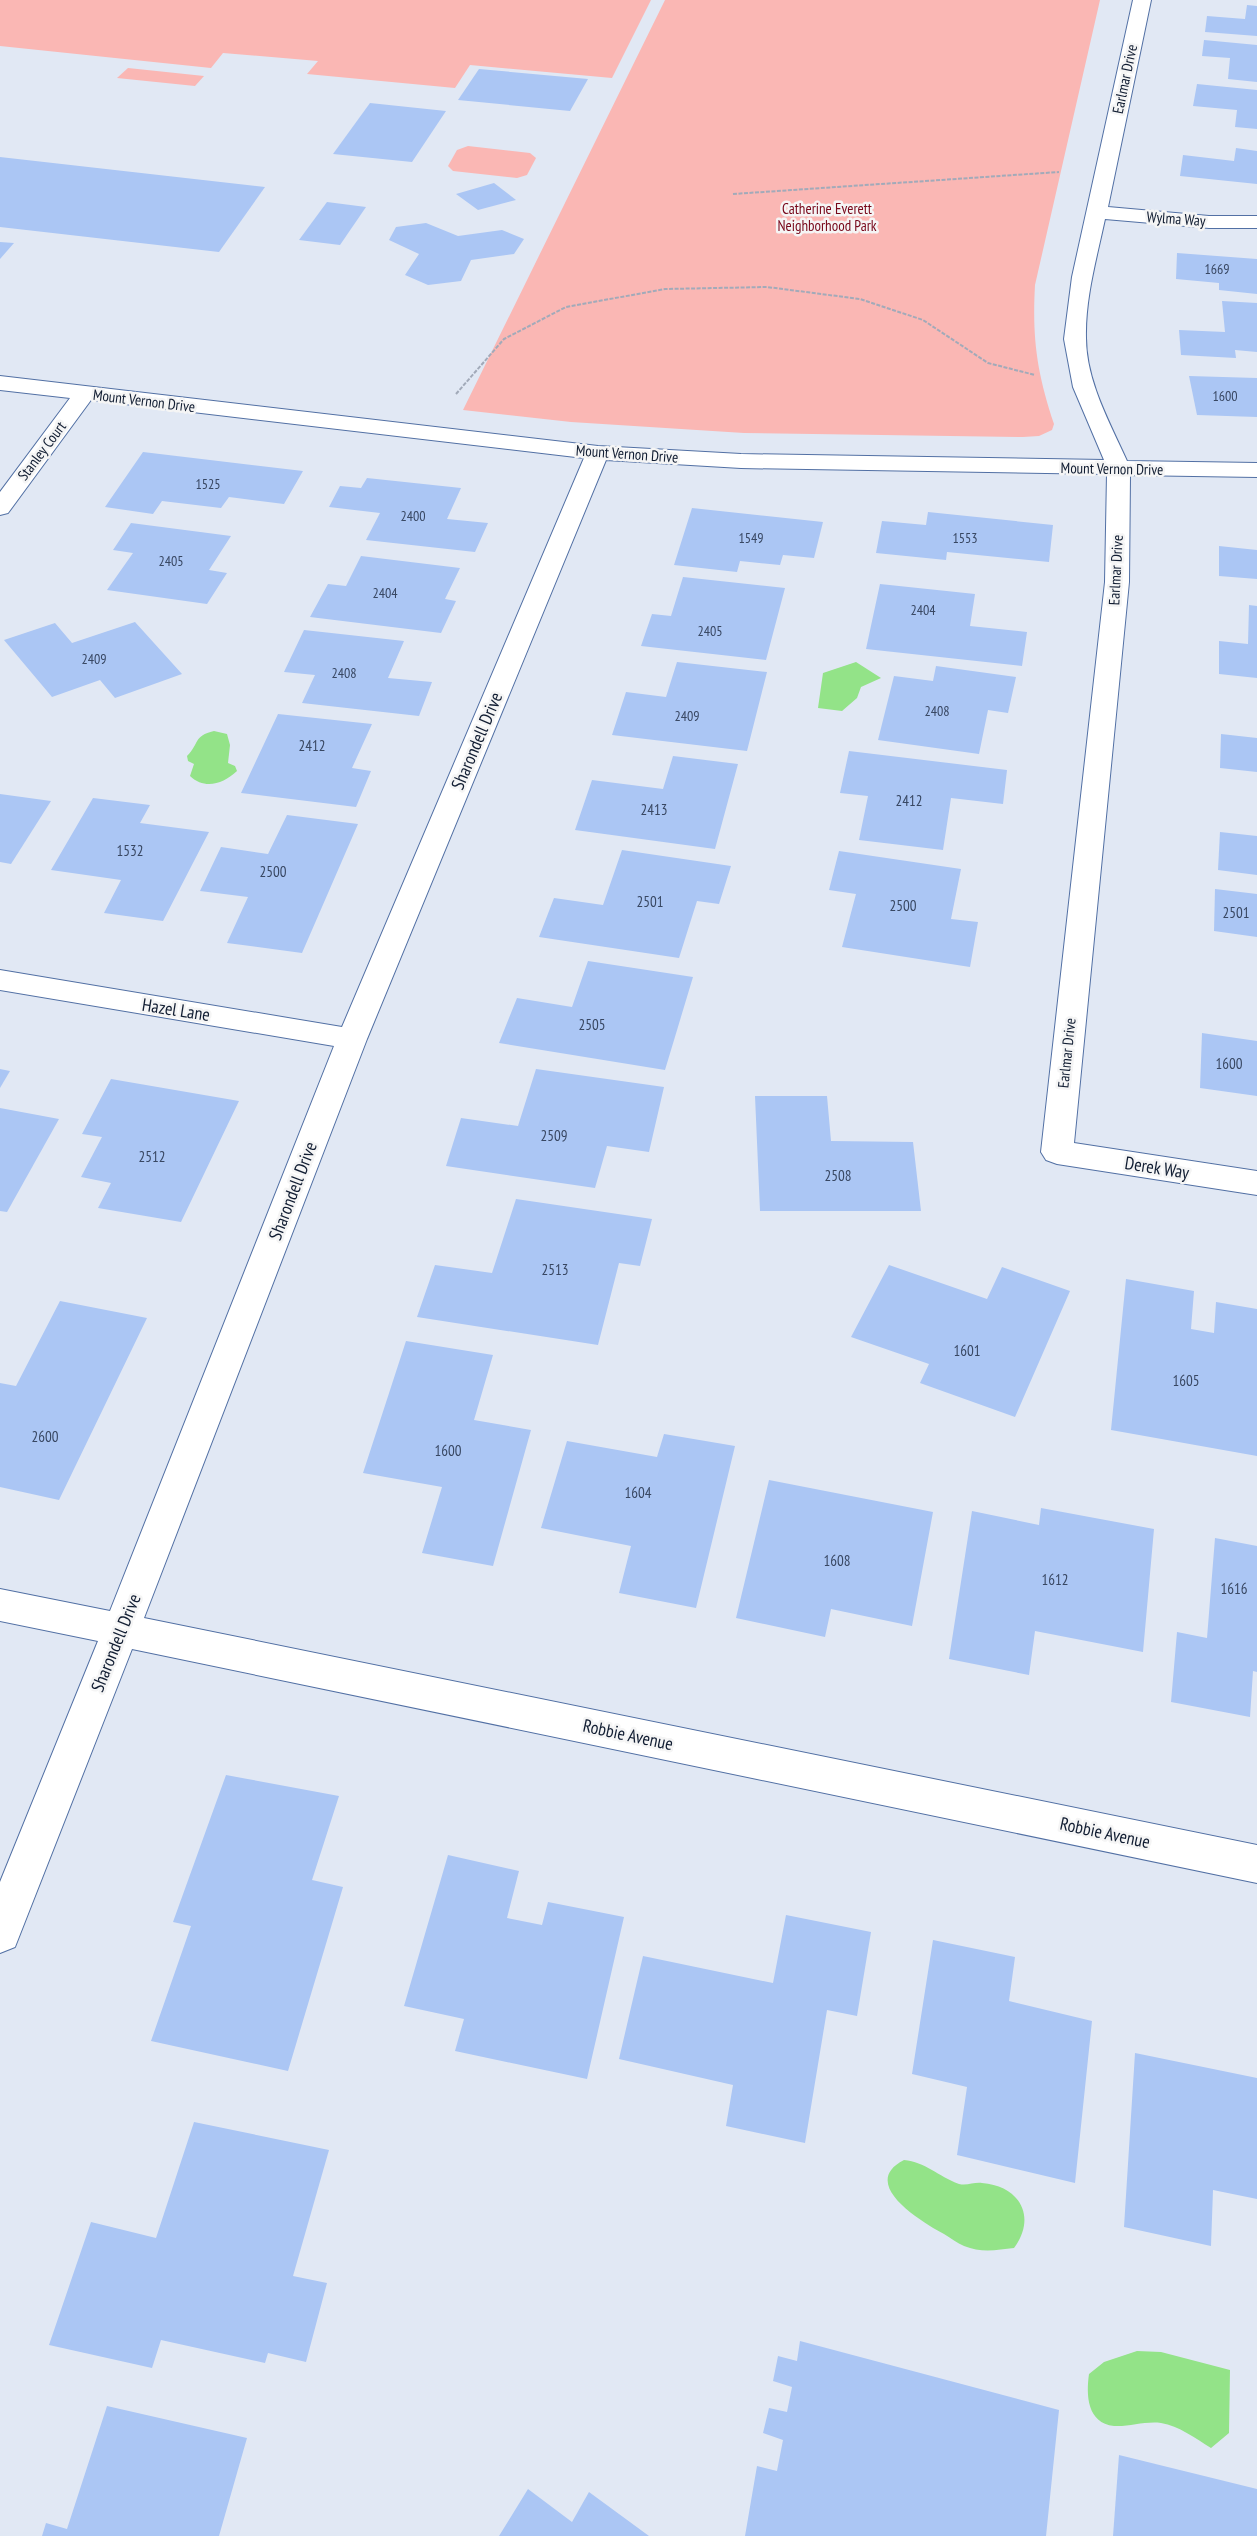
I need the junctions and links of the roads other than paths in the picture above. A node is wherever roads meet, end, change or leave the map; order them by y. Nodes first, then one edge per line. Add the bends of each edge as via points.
1 (1142, 0) edge
2 (1095, 212) junction
3 (1257, 222) edge
4 (0, 383) edge
5 (84, 394) junction
6 (598, 453) junction
7 (1119, 469) junction
8 (1257, 470) edge
9 (0, 508) edge
10 (0, 980) edge
11 (352, 1039) junction
12 (1057, 1152) joint
13 (1257, 1183) edge
14 (0, 1605) edge
15 (121, 1630) junction
16 (1257, 1864) edge
17 (0, 1933) edge

1 - 2 street, Earlmar Drive
2 - 3 street, Wylma Way
2 - 7 street, Earlmar Drive via 1075,339 1084,387
4 - 5 street, Mount Vernon Drive
5 - 6 street, Mount Vernon Drive
5 - 9 street, Stanley Court
6 - 7 street, Mount Vernon Drive via 741,461
6 - 11 street, Sharondell Drive
7 - 8 street, Mount Vernon Drive
7 - 12 street, Earlmar Drive via 1117,582
10 - 11 street, Hazel Lane
11 - 15 street, Sharondell Drive
12 - 13 street, Derek Way
14 - 15 street, Robbie Avenue
15 - 16 street, Robbie Avenue
15 - 17 street, Sharondell Drive

